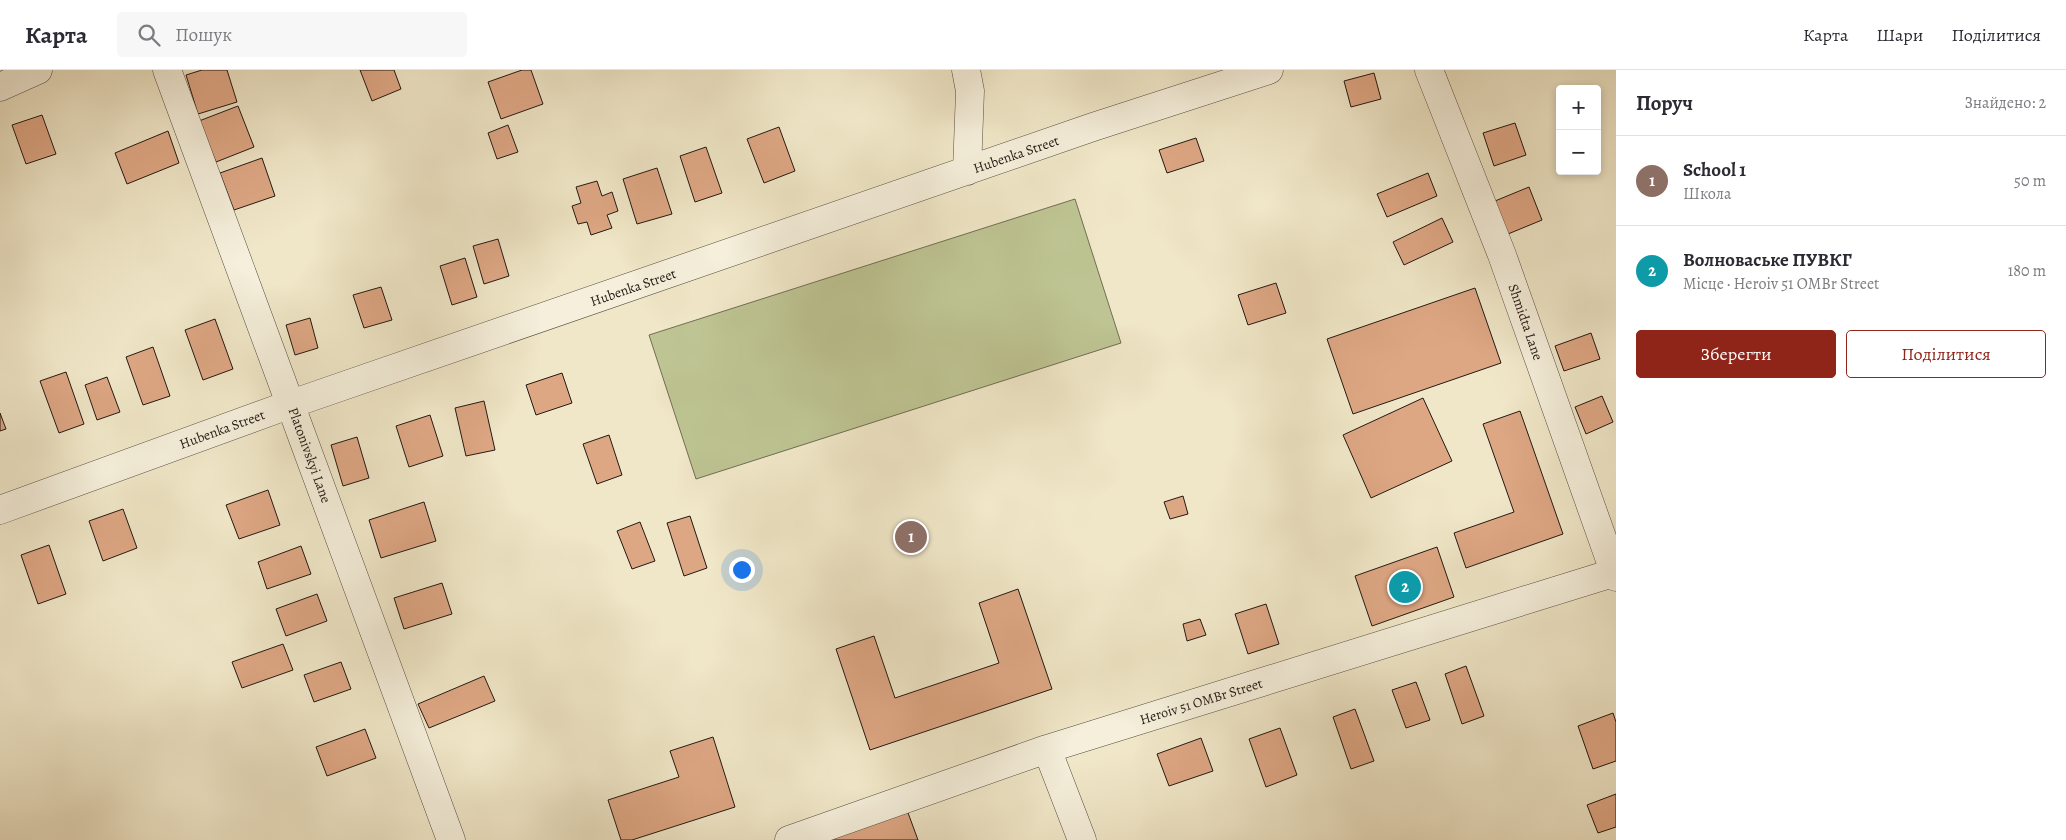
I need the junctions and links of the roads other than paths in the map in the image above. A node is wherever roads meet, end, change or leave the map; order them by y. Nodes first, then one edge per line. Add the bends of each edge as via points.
1 (38, 70) edge
2 (167, 70) edge
3 (966, 70) edge
4 (1269, 70) edge
5 (1429, 70) edge
6 (0, 87) edge
7 (967, 170) junction
8 (292, 404) junction
9 (0, 510) edge
10 (1615, 574) edge
11 (1047, 749) junction
12 (451, 840) edge
13 (789, 840) edge
14 (1082, 840) edge

1 - 6 street
2 - 8 street, Platonivskyi Lane
3 - 7 street via 970,91
4 - 7 street, Hubenka Street
5 - 10 street, Shmidta Lane via 1502,255
7 - 8 street, Hubenka Street
8 - 9 street, Hubenka Street
8 - 12 street, Platonivskyi Lane
10 - 11 street, Heroiv 51 OMBr Street
11 - 13 street, Heroiv 51 OMBr Street
11 - 14 street

